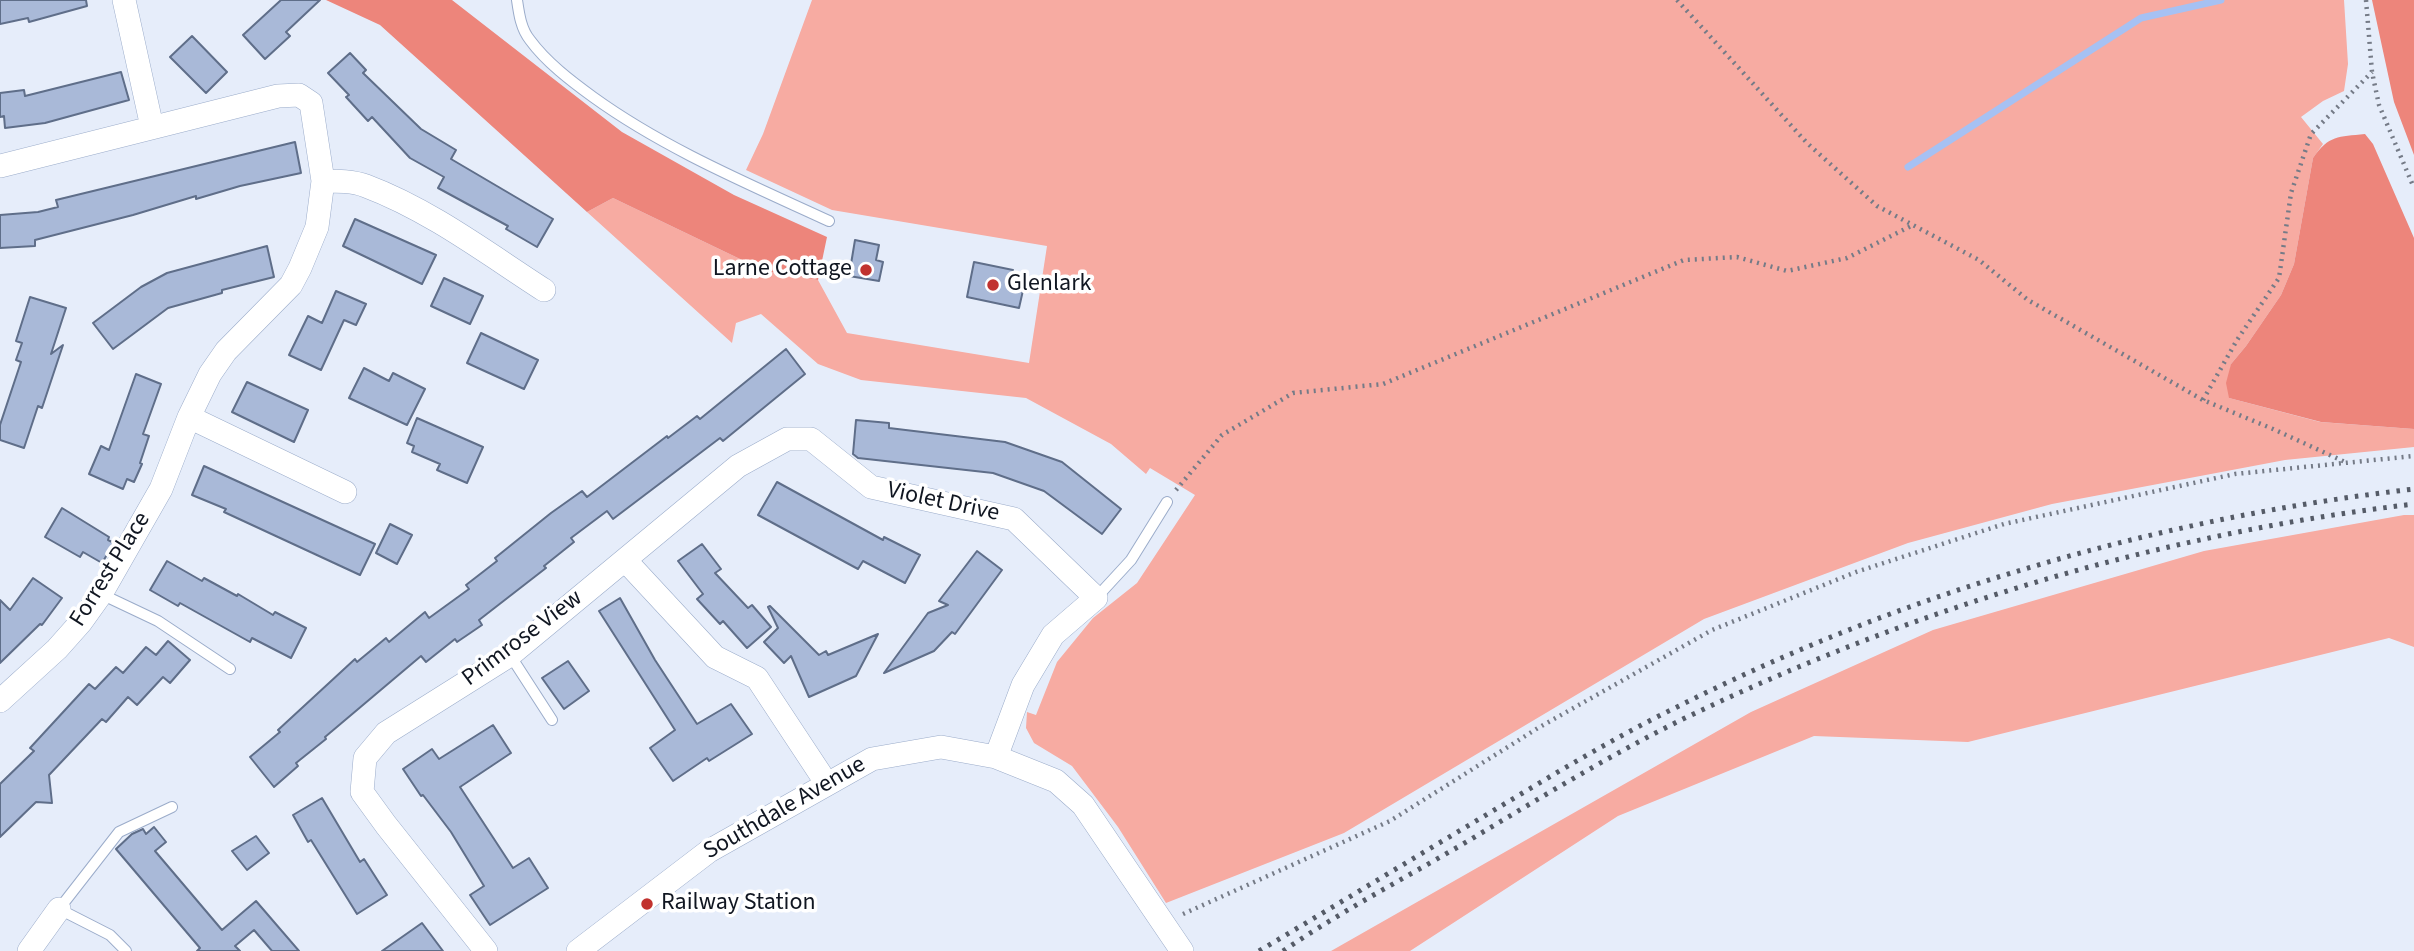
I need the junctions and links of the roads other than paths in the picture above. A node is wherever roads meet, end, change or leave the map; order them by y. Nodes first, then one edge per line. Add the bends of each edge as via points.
1 (124, 0) edge
2 (517, 0) edge
3 (152, 127) junction
4 (0, 166) edge
5 (323, 181) junction
6 (829, 221) dead end
7 (544, 290) dead end
8 (190, 417) junction
9 (345, 492) dead end
10 (1167, 502) road end
11 (625, 560) junction
12 (101, 594) junction
13 (1096, 597) junction
14 (510, 655) junction
15 (230, 669) dead end
16 (0, 701) edge
17 (552, 720) dead end
18 (996, 757) junction
19 (827, 784) junction
20 (172, 807) dead end
21 (59, 909) junction
22 (29, 951) edge
23 (126, 951) edge
24 (486, 951) edge
25 (578, 951) edge
26 (1182, 951) edge

1 - 3 street
2 - 6 lane via 529,39 574,83 623,118 679,150
3 - 4 street, Forrest Place
3 - 5 street, Forrest Place via 299,95 311,103
5 - 7 street via 365,186 396,200
5 - 8 street, Forrest Place via 317,227 291,285 226,351
8 - 9 street
8 - 12 street, Forrest Place via 161,489
10 - 13 lane via 1131,560
11 - 13 street, Violet Drive via 738,466 787,439 811,439 871,487 1014,519
11 - 14 street, Primrose View
11 - 19 street via 715,657 757,678
12 - 15 lane via 158,621
12 - 16 street, Forrest Place via 57,649
13 - 18 street via 1053,635 1023,685
14 - 17 lane
14 - 24 street, Primrose View via 386,733 365,758 362,792
18 - 19 street, Southdale Avenue via 941,747 872,759
18 - 26 street, Southdale Avenue via 1056,780 1083,805
19 - 25 street, Southdale Avenue via 709,850
20 - 21 lane via 119,832
21 - 22 street
21 - 23 lane via 110,935

